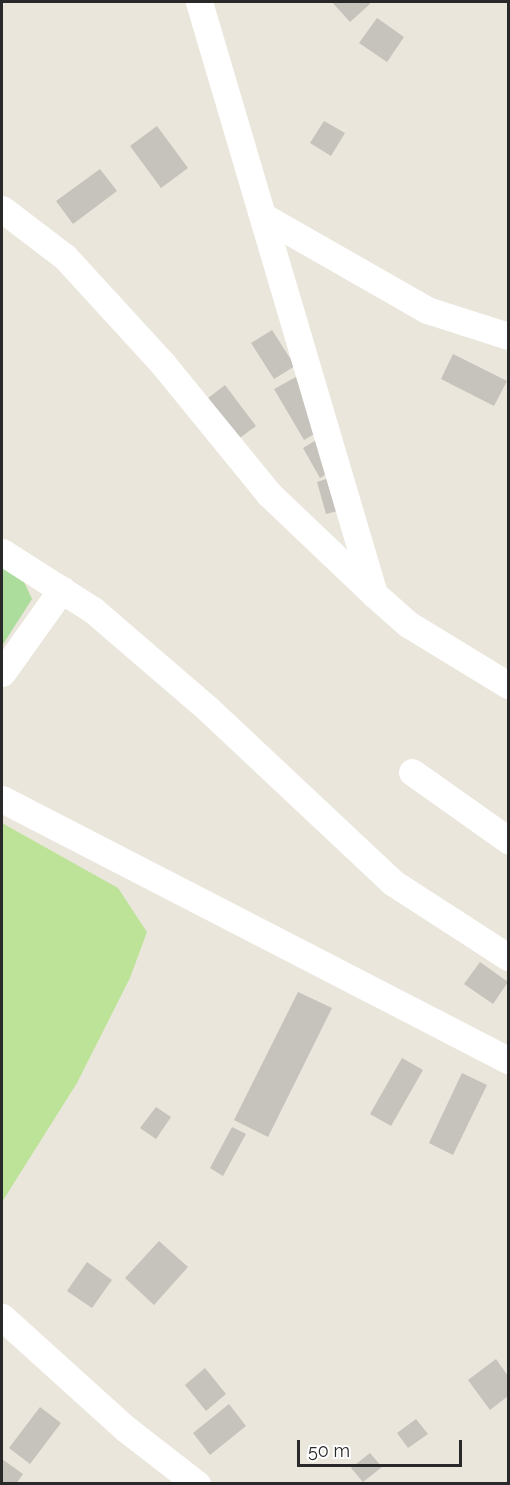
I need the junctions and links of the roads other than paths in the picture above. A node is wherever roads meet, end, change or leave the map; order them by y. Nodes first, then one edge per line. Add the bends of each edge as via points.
1 (199, 2) edge
2 (2, 208) edge
3 (266, 218) junction
4 (508, 336) edge
5 (2, 552) edge
6 (62, 589) junction
7 (374, 594) junction
8 (2, 673) edge
9 (508, 685) edge
10 (412, 772) dead end
11 (2, 799) edge
12 (508, 840) edge
13 (508, 957) edge
14 (508, 1060) edge
15 (2, 1317) edge
16 (197, 1484) edge

1 - 3 street
2 - 7 street via 65,257 163,364 269,494
3 - 4 street via 427,310
3 - 7 street
5 - 6 street
6 - 8 street
6 - 13 street via 208,709 392,882
7 - 9 street via 408,624
10 - 12 street
11 - 14 street
15 - 16 street via 126,1429

